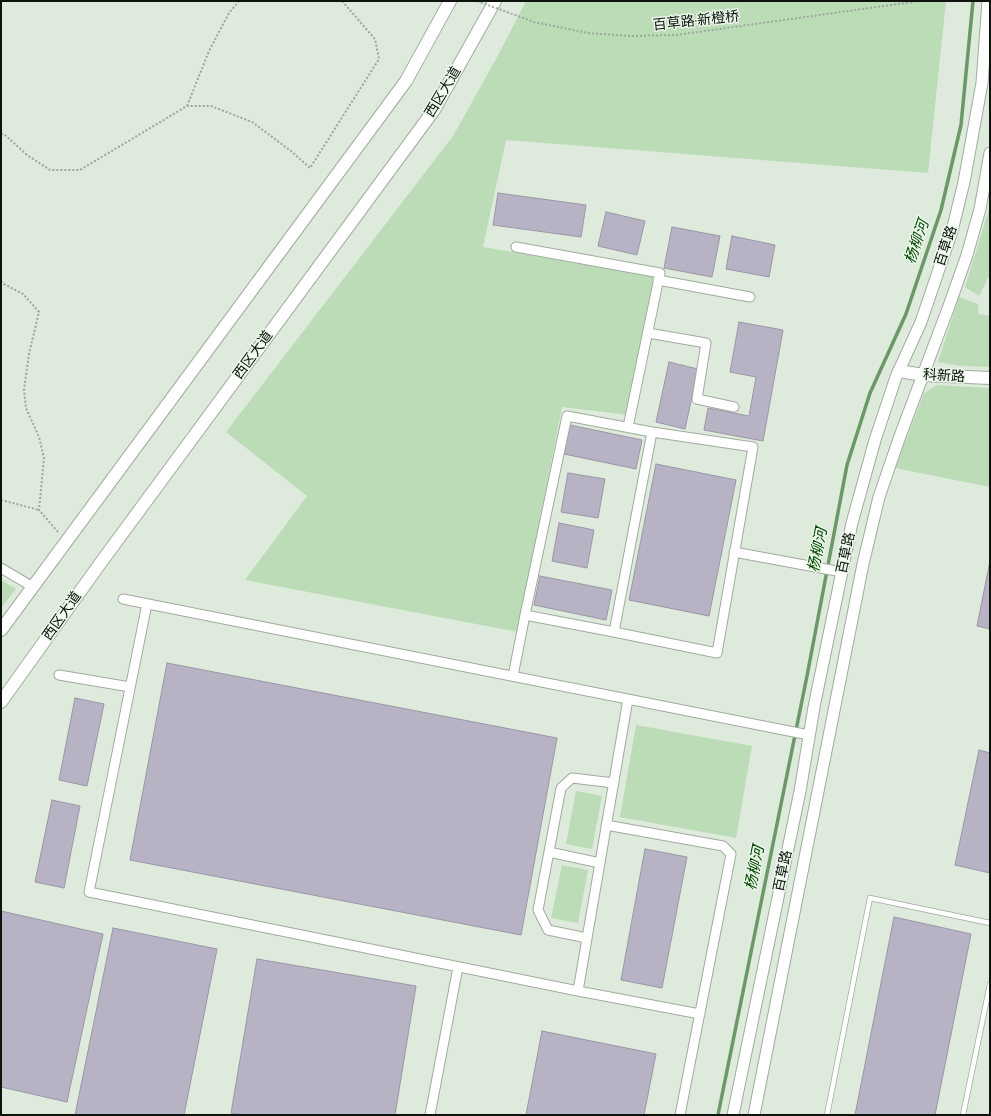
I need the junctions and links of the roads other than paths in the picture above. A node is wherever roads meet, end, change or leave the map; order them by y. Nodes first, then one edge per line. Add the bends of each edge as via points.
1 (450, 1) edge
2 (495, 1) edge
3 (988, 1) edge
4 (990, 153) edge
5 (516, 247) dead end
6 (658, 280) junction
7 (750, 297) dead end
8 (648, 333) junction
9 (899, 371) junction
10 (923, 375) junction
11 (990, 378) edge
12 (734, 407) dead end
13 (628, 427) junction
14 (652, 432) junction
15 (734, 552) junction
16 (1, 568) edge
17 (837, 571) junction
18 (33, 587) junction
19 (123, 599) dead end
20 (147, 604) junction
21 (525, 615) junction
22 (1, 630) edge
23 (614, 632) junction
24 (59, 675) dead end
25 (513, 676) junction
26 (130, 687) junction
27 (628, 699) junction
28 (1, 702) edge
29 (805, 734) junction
30 (614, 783) junction
31 (606, 825) junction
32 (549, 852) junction
33 (600, 862) junction
34 (990, 923) edge
35 (587, 938) junction
36 (458, 967) junction
37 (990, 984) edge
38 (578, 991) junction
39 (700, 1014) junction
40 (430, 1115) edge
41 (680, 1115) edge
42 (733, 1115) edge
43 (754, 1115) edge
44 (827, 1115) edge
45 (963, 1115) edge

1 - 18 main road via 406,81
2 - 28 main road, 西区大道 via 434,110
3 - 9 street, 百草路 via 982,83 964,182 952,231 921,322
4 - 10 street, 百草路 via 980,208 967,255
5 - 6 street via 660,273
6 - 7 street
6 - 8 street
8 - 12 street via 706,343 697,399
8 - 13 street
9 - 10 main road, 科新路
9 - 17 street, 百草路 via 875,440
10 - 11 main road, 科新路
10 - 43 street, 百草路 via 879,497 863,564
13 - 14 street
13 - 21 street via 567,416
14 - 15 street via 752,447
14 - 23 street
15 - 17 street
15 - 23 street via 717,653
16 - 18 street
17 - 29 street, 百草路
18 - 22 main road
19 - 20 street
20 - 25 street
20 - 26 street
21 - 23 street
21 - 25 street
24 - 26 street
25 - 27 street
26 - 36 street via 89,892
27 - 29 street
27 - 30 street
29 - 42 street, 百草路 via 800,790
30 - 31 street
30 - 32 street via 572,778 561,788
31 - 33 street
31 - 39 street via 723,846 732,854
32 - 33 street
32 - 35 street via 538,910 548,930
33 - 35 street
34 - 44 lane via 870,898
35 - 38 street
36 - 38 street
36 - 40 street
37 - 45 lane
38 - 39 street
39 - 41 street

